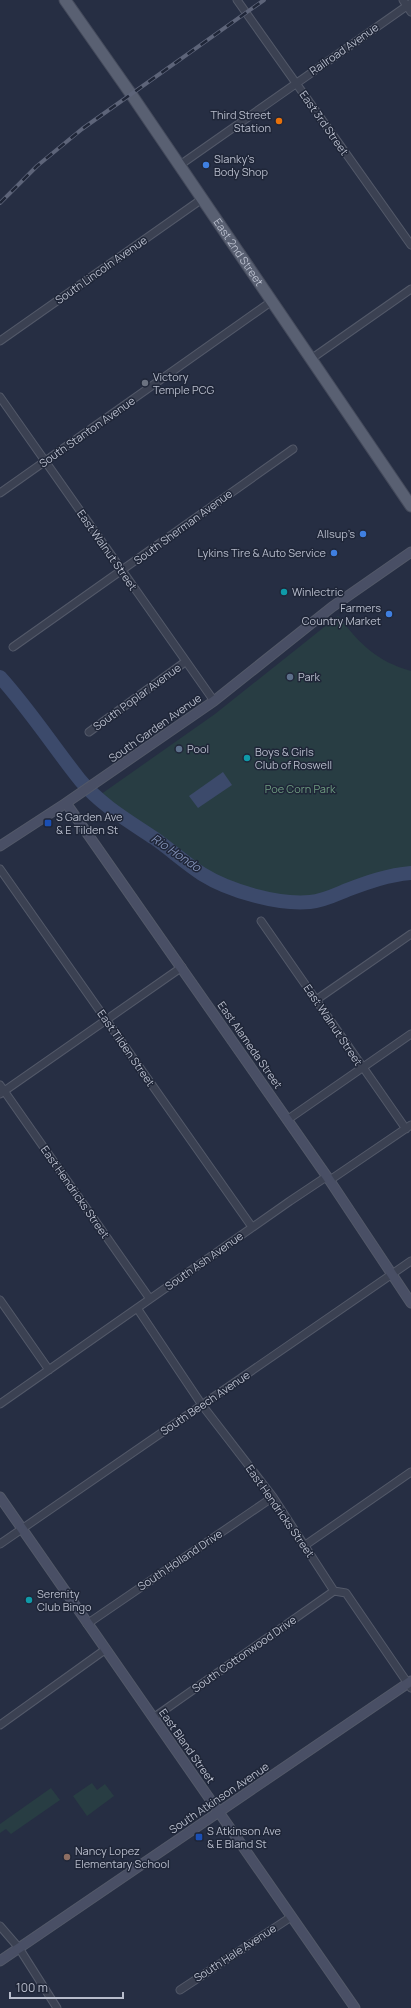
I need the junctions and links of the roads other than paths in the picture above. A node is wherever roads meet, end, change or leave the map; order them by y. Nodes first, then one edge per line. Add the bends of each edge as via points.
1 (65, 0) edge
2 (237, 0) edge
3 (408, 5) edge
4 (296, 83) junction
5 (180, 165) junction
6 (202, 199) junction
7 (411, 245) edge
8 (411, 289) edge
9 (272, 301) junction
10 (0, 341) edge
11 (312, 359) junction
12 (0, 397) edge
13 (294, 449) dead end
14 (45, 462) junction
15 (0, 493) edge
16 (411, 506) edge
17 (411, 552) edge
18 (122, 571) junction
19 (13, 647) dead end
20 (185, 662) junction
21 (214, 701) junction
22 (89, 732) dead end
23 (66, 803) junction
24 (0, 846) edge
25 (0, 869) edge
26 (261, 921) dead end
27 (411, 934) edge
28 (182, 967) junction
29 (316, 1000) junction
30 (106, 1020) junction
31 (411, 1034) edge
32 (362, 1068) junction
33 (1, 1090) edge
34 (287, 1120) junction
35 (408, 1127) edge
36 (328, 1178) junction
37 (252, 1227) junction
38 (411, 1261) edge
39 (392, 1274) junction
40 (150, 1299) junction
41 (0, 1300) edge
42 (411, 1303) edge
43 (137, 1308) junction
44 (48, 1370) junction
45 (0, 1404) edge
46 (202, 1405) junction
47 (411, 1472) edge
48 (0, 1497) edge
49 (273, 1497) junction
50 (22, 1529) junction
51 (0, 1544) edge
52 (304, 1546) junction
53 (334, 1591) junction
54 (87, 1624) junction
55 (106, 1649) junction
56 (410, 1684) edge
57 (153, 1718) junction
58 (0, 1725) edge
59 (218, 1813) junction
60 (291, 1917) junction
61 (0, 1926) edge
62 (19, 1948) junction
63 (0, 1961) edge
64 (180, 1990) dead end
65 (57, 2008) edge
66 (355, 2008) edge

1 - 5 main road, East 2nd Street
2 - 4 street, East 3rd Street
3 - 4 street, Railroad Avenue
4 - 5 street, Railroad Avenue
4 - 7 street, East 3rd Street
5 - 6 main road, East 2nd Street
6 - 9 main road, East 2nd Street
6 - 10 street, South Lincoln Avenue
8 - 11 street
9 - 11 main road, East 2nd Street
9 - 14 street, South Stanton Avenue
11 - 16 main road, East 2nd Street
12 - 14 street, East Walnut Street
13 - 18 street, South Sherman Avenue
14 - 15 street, South Stanton Avenue
14 - 18 street, East Walnut Street
17 - 21 street, South Garden Avenue via 316,620
18 - 19 street, South Sherman Avenue
18 - 20 street, East Walnut Street
20 - 21 street, East Walnut Street
20 - 22 street, South Poplar Avenue
21 - 23 street, South Garden Avenue
23 - 24 street, South Garden Avenue
23 - 28 street, East Alameda Street
25 - 30 street, East Tilden Street
26 - 29 street, East Walnut Street
27 - 29 street
28 - 30 street
28 - 34 street, East Alameda Street
29 - 32 street, East Walnut Street
30 - 33 street
30 - 37 street, East Tilden Street
31 - 32 street
32 - 34 street
32 - 35 street, East Walnut Street
33 - 40 street, East Hendricks Street
34 - 36 street, East Alameda Street
35 - 36 street, South Ash Avenue via 333,1178
36 - 37 street, South Ash Avenue
36 - 39 street, East Alameda Street
37 - 40 street, South Ash Avenue
38 - 39 street, South Beech Avenue
39 - 42 street, East Alameda Street
39 - 46 street, South Beech Avenue
40 - 43 street, South Ash Avenue
41 - 44 street
43 - 44 street, South Ash Avenue
43 - 46 street, East Hendricks Street
44 - 45 street, South Ash Avenue
46 - 49 street, East Hendricks Street
46 - 50 street, South Beech Avenue
47 - 52 street
48 - 50 street, East Bland Street
49 - 52 street, East Hendricks Street
49 - 54 street, South Holland Drive
50 - 51 street, South Beech Avenue
50 - 54 street, East Bland Street
52 - 53 street, East Hendricks Street
53 - 56 street, East Hendricks Street via 346,1593
53 - 57 street, South Cottonwood Drive
54 - 55 street, East Bland Street
55 - 57 street, East Bland Street
55 - 58 street
56 - 59 street, South Atkinson Avenue
57 - 59 street, East Bland Street
59 - 60 street, East Bland Street
59 - 62 street, South Atkinson Avenue
60 - 64 street, South Hale Avenue
60 - 66 street, East Bland Street
61 - 62 street
62 - 63 street, South Atkinson Avenue
62 - 65 street

